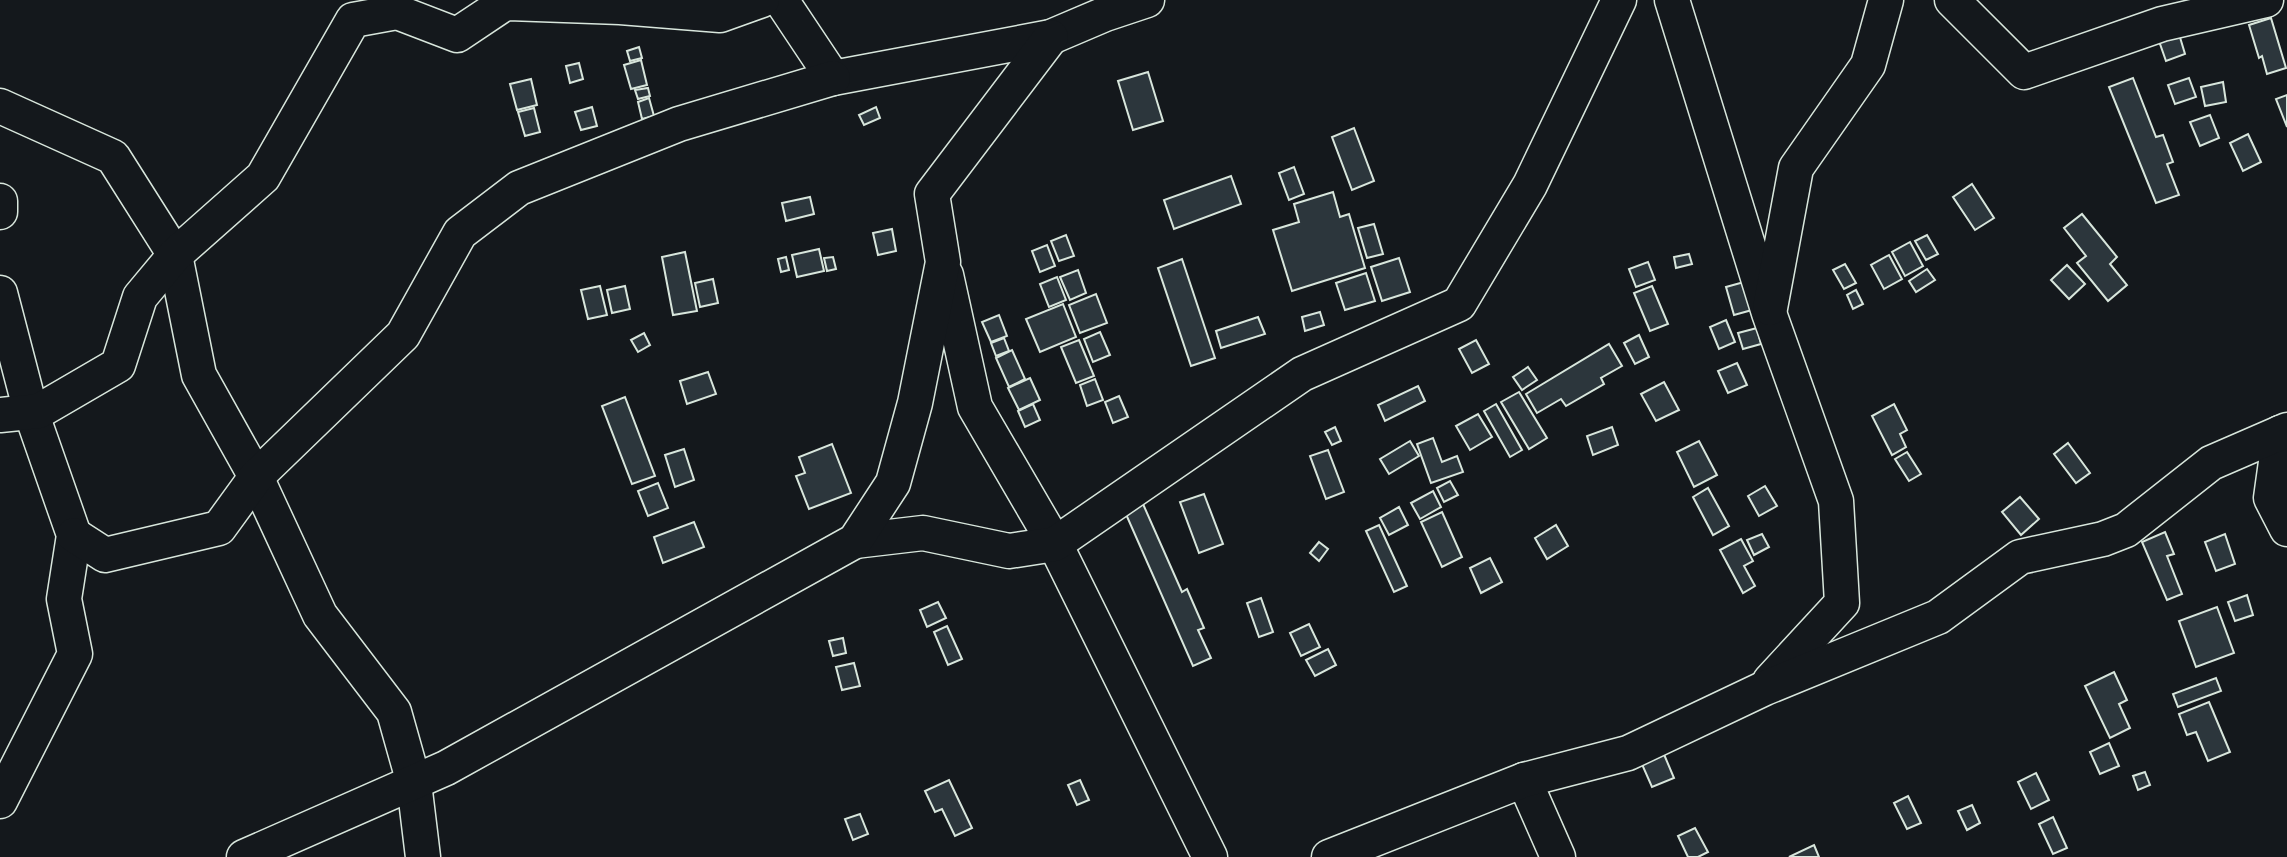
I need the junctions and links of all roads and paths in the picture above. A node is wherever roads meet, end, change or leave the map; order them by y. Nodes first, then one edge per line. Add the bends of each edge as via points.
1 (762, 0) edge
2 (781, 0) edge
3 (1147, 0) edge
4 (1619, 0) edge
5 (1672, 0) edge
6 (1886, 0) edge
7 (1952, 0) edge
8 (2266, 0) edge
9 (1051, 37) junction
10 (833, 78) junction
11 (0, 106) edge
12 (0, 201) edge
13 (0, 212) edge
14 (175, 255) junction
15 (943, 262) junction
16 (0, 293) edge
17 (1769, 313) junction
18 (16, 413) edge
19 (2284, 432) edge
20 (256, 477) junction
21 (2287, 529) edge
22 (74, 535) junction
23 (855, 541) junction
24 (1055, 544) junction
25 (1765, 688) junction
26 (1524, 780) junction
27 (414, 783) junction
28 (0, 801) edge
29 (244, 857) edge
30 (423, 857) edge
31 (1210, 857) edge
32 (1329, 857) edge
33 (1558, 857) edge

1 - 14 street via 720,15 505,3 457,35 397,12 353,20 263,177
2 - 10 street
3 - 9 street
4 - 24 street via 1530,185 1459,304 1302,374
5 - 17 street
6 - 17 street via 1868,65 1796,168
7 - 8 street via 2024,72 2162,24
9 - 10 street
9 - 15 street via 932,194
10 - 20 street via 679,124 519,188 460,233 403,335
11 - 14 street via 113,157
12 - 13 street
14 - 18 street via 140,297 118,365 39,411
14 - 20 street via 199,375
15 - 23 street via 893,483
15 - 24 street via 975,407
16 - 18 street
17 - 25 street via 1836,501 1842,603
18 - 22 street
19 - 21 street via 2271,498
19 - 25 street via 2211,463 2126,530 2020,557 1938,617
20 - 22 street via 219,528 105,555
20 - 27 street via 320,615 394,712
22 - 28 street via 64,599 75,654
23 - 24 street via 923,533 1009,551
23 - 27 street
24 - 31 street
25 - 26 street via 1628,753
26 - 32 street
26 - 33 street
27 - 29 street
27 - 30 street

